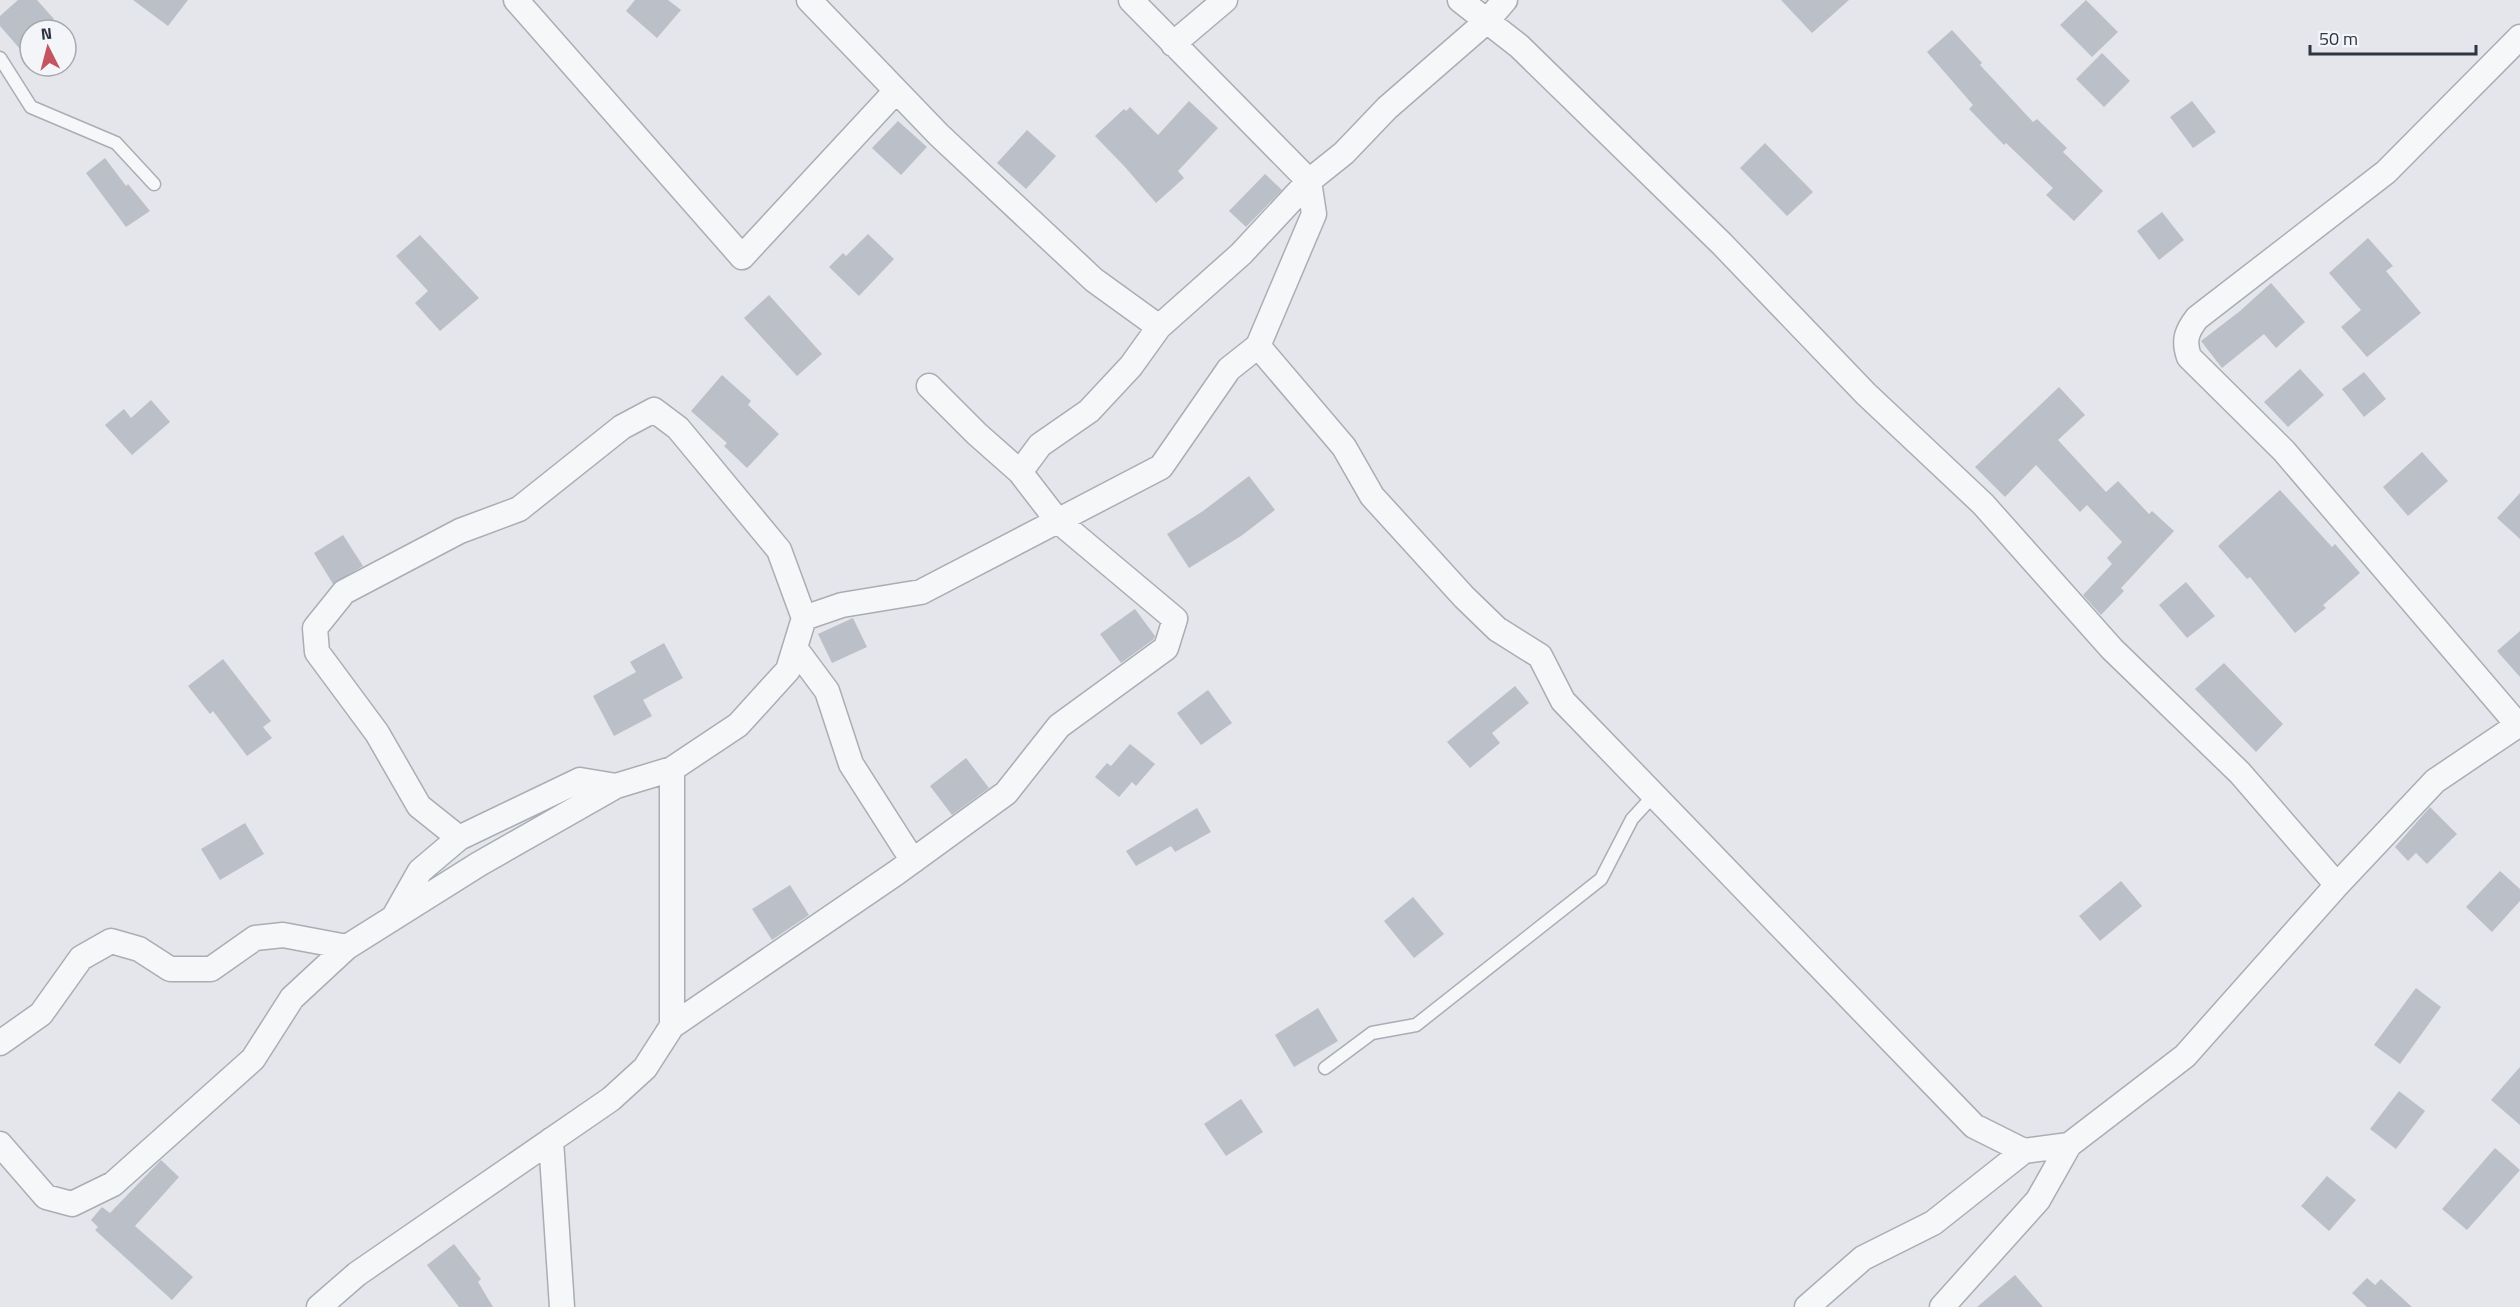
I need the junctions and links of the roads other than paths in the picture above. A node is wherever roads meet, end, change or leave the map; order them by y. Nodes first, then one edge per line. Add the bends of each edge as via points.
1 (516, 0) edge
2 (808, 0) edge
3 (1131, 0) edge
4 (1225, 0) edge
5 (1460, 0) edge
6 (1505, 0) edge
7 (1487, 21) junction
8 (2520, 37) edge
9 (1173, 44) junction
10 (0, 58) edge
11 (896, 91) junction
12 (1309, 181) junction
13 (154, 184) dead end
14 (1159, 327) junction
15 (1258, 346) junction
16 (929, 386) dead end
17 (1020, 472) junction
18 (1057, 520) junction
19 (804, 618) junction
20 (795, 648) junction
21 (2519, 725) edge
22 (672, 769) junction
23 (616, 786) junction
24 (1654, 795) junction
25 (459, 838) junction
26 (913, 861) junction
27 (2337, 885) junction
28 (392, 920) junction
29 (346, 947) junction
30 (672, 1026) junction
31 (0, 1043) edge
32 (1325, 1068) dead end
33 (551, 1140) junction
34 (0, 1144) edge
35 (2069, 1145) junction
36 (2024, 1151) junction
37 (319, 1307) edge
38 (562, 1307) edge
39 (1807, 1307) edge
40 (1942, 1307) edge

1 - 11 street via 742,257
2 - 11 street
3 - 9 street
4 - 9 street
5 - 7 street
6 - 7 street
7 - 12 street
7 - 27 street via 1519,46 1722,244 1866,394 1983,504 2112,649 2240,773
8 - 21 street via 2386,172 2197,318 2187,331 2185,346 2189,357 2284,452
9 - 12 street
10 - 13 lane via 31,107 116,143
11 - 14 street via 1094,280
12 - 14 street via 1241,254
12 - 15 street via 1314,214
14 - 17 street via 1131,366 1089,411 1040,445
15 - 18 street via 1229,369 1161,466
15 - 24 street via 1344,447 1372,496 1497,629 1540,656 1563,701
16 - 17 street
17 - 18 street
18 - 19 street via 921,592 842,605
18 - 26 street via 1175,619 1166,648 1059,726 1006,793
19 - 20 street
19 - 25 street via 779,550 678,428 654,410 622,427 519,509 460,531 344,592 315,628 317,652 377,734 418,806
20 - 22 street via 788,670 738,725
20 - 26 street via 827,691 851,764
21 - 27 street via 2435,781
22 - 23 street
22 - 30 street
23 - 25 street via 580,780
23 - 28 street via 479,864
24 - 32 lane via 1632,819 1601,879 1416,1025 1372,1034
24 - 36 street via 1974,1126
25 - 28 street via 420,872
26 - 30 street
27 - 35 street via 2185,1056
28 - 29 street
29 - 31 street via 283,935 255,938 211,969 170,969 139,949 111,941 81,958 41,1014
29 - 34 street via 292,998 253,1059 113,1184 72,1204 46,1197
30 - 33 street via 645,1068 611,1099
33 - 37 street via 357,1274
33 - 38 street
35 - 36 street
35 - 40 street via 2038,1200
36 - 39 street via 1933,1223 1863,1258

